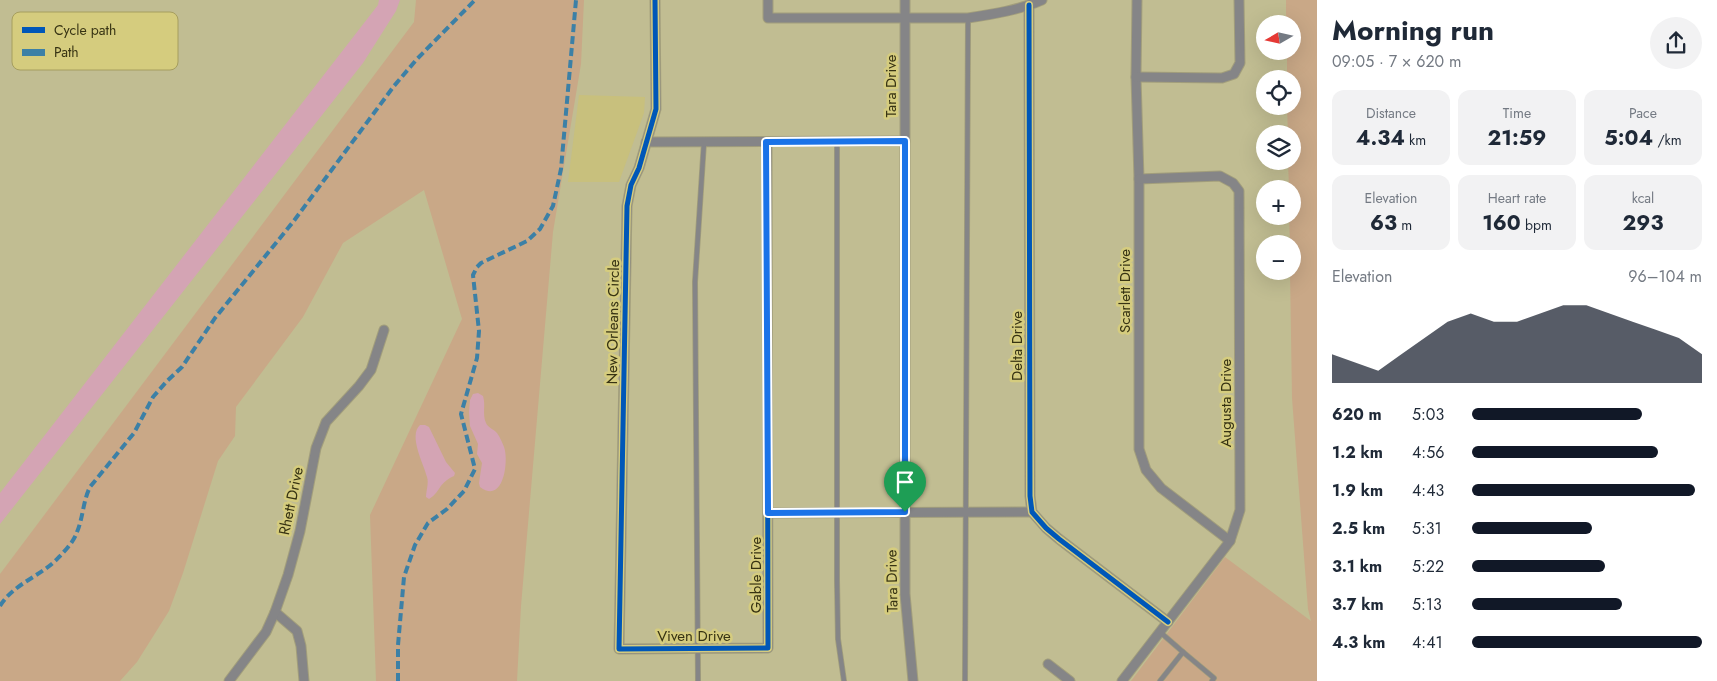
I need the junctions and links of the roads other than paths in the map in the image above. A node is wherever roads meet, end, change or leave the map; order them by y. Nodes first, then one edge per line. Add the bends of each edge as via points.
1 (655, 0) edge
2 (768, 0) edge
3 (905, 0) edge
4 (1042, 0) edge
5 (1137, 0) edge
6 (1239, 0) edge
7 (1029, 6) junction
8 (905, 18) junction
9 (968, 18) junction
10 (1136, 77) junction
11 (905, 141) junction
12 (646, 142) junction
13 (704, 142) junction
14 (766, 142) junction
15 (837, 142) junction
16 (1139, 179) junction
17 (384, 330) dead end
18 (905, 512) junction
19 (966, 512) junction
20 (1032, 512) junction
21 (768, 513) junction
22 (838, 513) junction
23 (1230, 542) junction
24 (275, 612) junction
25 (1168, 622) junction
26 (1160, 632) junction
27 (697, 648) junction
28 (768, 648) joint
29 (619, 649) joint
30 (1183, 652) junction
31 (1048, 664) dead end
32 (229, 681) edge
33 (304, 681) edge
34 (698, 681) edge
35 (844, 681) edge
36 (913, 681) edge
37 (966, 681) edge
38 (1070, 681) edge
39 (1122, 681) edge
40 (1160, 681) edge
41 (1212, 681) edge

1 - 12 street, New Orleans Circle via 656,109
2 - 8 street via 768,18
3 - 8 street, Tara Drive
4 - 7 street
5 - 10 street, Scarlett Drive
6 - 10 street via 1240,63 1234,74 1222,78
7 - 9 street
7 - 20 street, Delta Drive
8 - 9 street
8 - 11 street, Tara Drive
9 - 19 lane
10 - 16 street, Scarlett Drive
11 - 15 street
11 - 18 street, Tara Drive
12 - 13 street
12 - 29 street, New Orleans Circle via 627,206
13 - 14 street
13 - 27 lane via 695,282
14 - 15 street
14 - 21 street, Gable Drive
15 - 22 lane
16 - 23 street, Scarlett Drive via 1139,449 1146,470 1161,488
16 - 23 street, Augusta Drive via 1220,176 1233,183 1238,192 1240,510
17 - 24 street, Rhett Drive via 371,370 326,422 316,448 300,531
18 - 19 street
18 - 22 street
18 - 36 street, Tara Drive via 905,594
19 - 20 street
19 - 37 lane
20 - 25 street via 1059,539
21 - 22 street
21 - 28 street, Gable Drive
22 - 35 lane via 838,639
23 - 25 street, Augusta Drive
24 - 32 street, Rhett Drive via 266,632
24 - 33 street via 297,631
25 - 26 street, Augusta Drive
26 - 30 lane
26 - 39 street, Augusta Drive
27 - 28 street, Viven Drive
27 - 29 street, Viven Drive
27 - 34 lane
30 - 40 lane
30 - 41 lane via 1214,678
31 - 38 street

